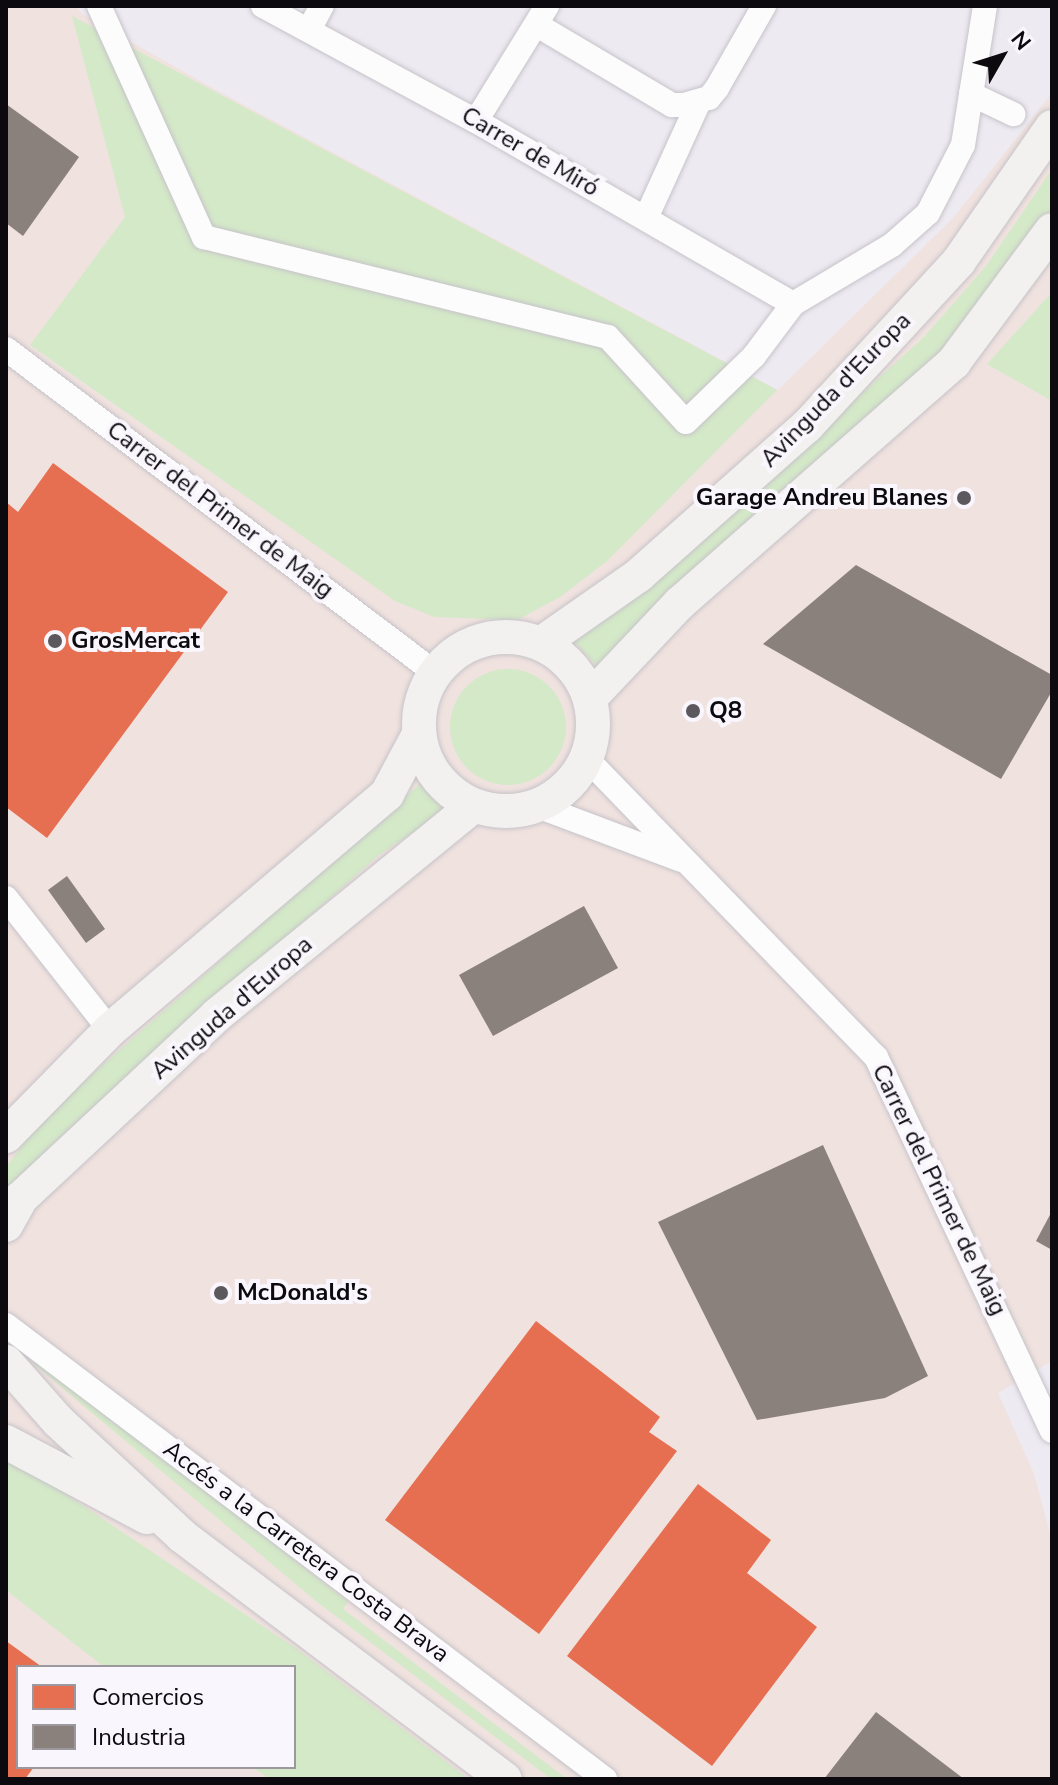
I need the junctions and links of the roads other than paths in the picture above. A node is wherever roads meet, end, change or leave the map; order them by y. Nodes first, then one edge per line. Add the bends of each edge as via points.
1 (99, 6) edge
2 (263, 6) edge
3 (322, 6) edge
4 (764, 6) edge
5 (985, 6) edge
6 (542, 16) edge
7 (309, 30) junction
8 (971, 94) junction
9 (698, 104) junction
10 (1013, 114) dead end
11 (476, 121) junction
12 (1052, 127) edge
13 (646, 218) junction
14 (1052, 230) edge
15 (793, 304) junction
16 (6, 349) edge
17 (542, 643) junction
18 (434, 672) junction
19 (591, 697) junction
20 (418, 736) junction
21 (588, 760) junction
22 (473, 806) junction
23 (540, 807) junction
24 (695, 866) junction
25 (6, 898) edge
26 (110, 1030) junction
27 (6, 1136) edge
28 (6, 1225) edge
29 (6, 1325) edge
30 (6, 1362) edge
31 (1052, 1431) edge
32 (6, 1442) edge
33 (182, 1536) junction
34 (505, 1779) edge
35 (605, 1779) edge

1 - 15 street via 204,237 608,337 686,422 754,356
2 - 7 street, Carrer de Miró
3 - 7 street
4 - 9 street via 717,88
5 - 8 street
6 - 9 street via 672,105
6 - 11 street
7 - 11 street, Carrer de Miró
8 - 10 street
8 - 15 street via 963,145 928,213 892,245
9 - 13 street
11 - 13 street, Carrer de Miró
12 - 17 street, Avinguda d'Europa via 959,261 807,426 639,575
13 - 15 street, Carrer de Miró
14 - 19 street, Avinguda d'Europa via 954,362 680,603
16 - 18 street, Carrer del Primer de Maig
17 - 18 street via 507,635 469,643
17 - 19 street via 573,666
18 - 20 street via 420,703
19 - 21 street
20 - 22 street via 438,781
20 - 26 street via 387,794
21 - 23 street via 568,788
21 - 24 street, Carrer del Primer de Maig
22 - 23 street via 507,813
22 - 28 street, Avinguda d'Europa via 217,1015 21,1198
23 - 24 street, Carrer del Primer de Maig
24 - 31 street, Carrer del Primer de Maig via 876,1057
25 - 26 street
26 - 27 street
29 - 35 street, Accés a la Carretera Costa Brava
30 - 33 street via 58,1421
32 - 33 street
33 - 34 street

